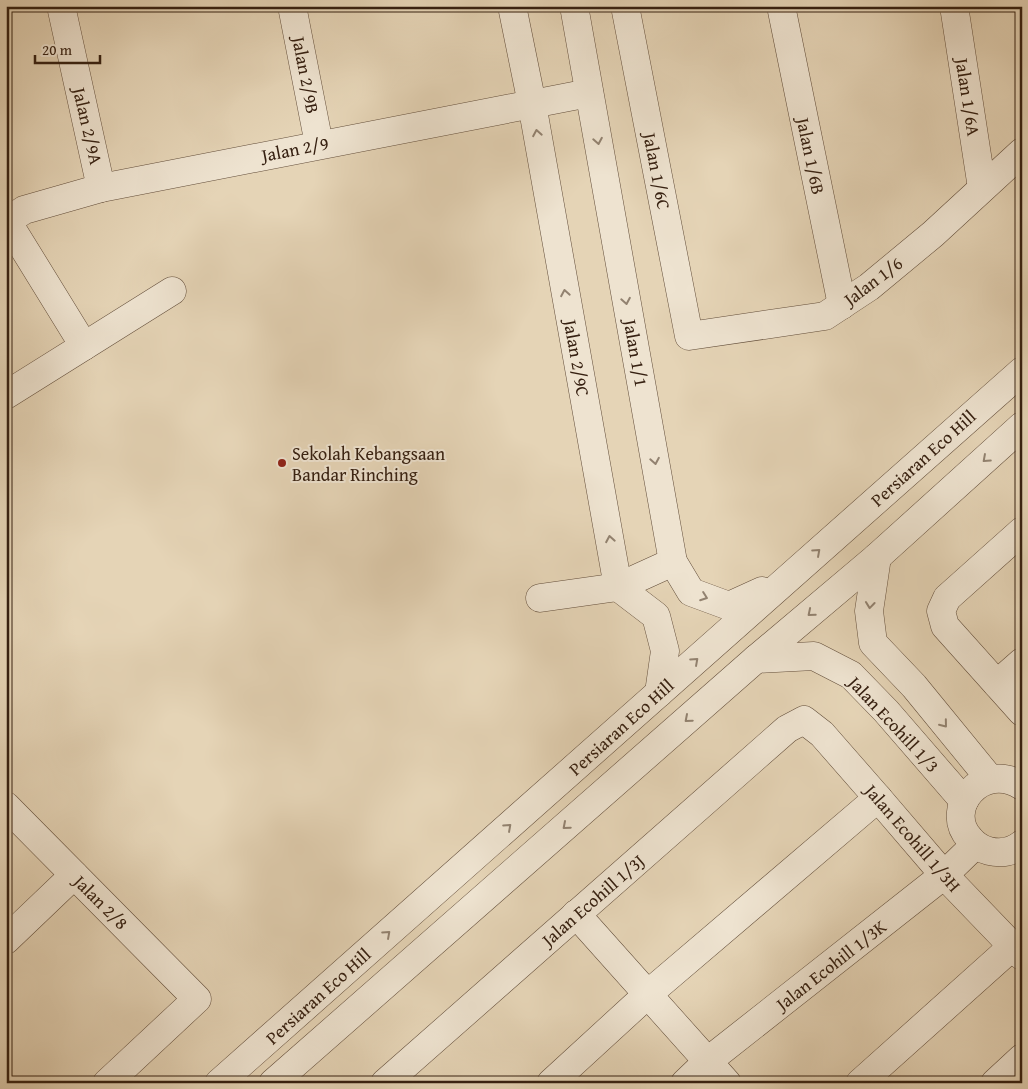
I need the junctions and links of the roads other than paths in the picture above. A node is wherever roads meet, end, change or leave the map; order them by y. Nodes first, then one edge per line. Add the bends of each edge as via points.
1 (61, 6) edge
2 (292, 6) edge
3 (512, 6) edge
4 (574, 6) edge
5 (626, 6) edge
6 (781, 6) edge
7 (954, 6) edge
8 (589, 93) junction
9 (532, 104) junction
10 (319, 144) junction
11 (1022, 152) edge
12 (101, 188) junction
13 (982, 188) junction
14 (7, 221) edge
15 (172, 291) dead end
16 (842, 305) junction
17 (688, 336) joint
18 (84, 346) junction
19 (1022, 371) edge
20 (6, 395) edge
21 (1022, 426) edge
22 (1022, 532) edge
23 (877, 557) junction
24 (674, 562) junction
25 (787, 579) junction
26 (618, 587) junction
27 (540, 598) dead end
28 (756, 659) junction
29 (1022, 662) edge
30 (997, 684) junction
31 (660, 693) junction
32 (1022, 712) edge
33 (804, 720) joint
34 (990, 779) junction
35 (1022, 786) edge
36 (878, 798) junction
37 (964, 802) junction
38 (6, 806) edge
39 (1022, 844) edge
40 (975, 845) junction
41 (74, 875) junction
42 (944, 875) junction
43 (576, 914) junction
44 (6, 940) edge
45 (1017, 951) edge
46 (648, 994) junction
47 (1022, 1058) edge
48 (708, 1062) junction
49 (107, 1083) edge
50 (219, 1083) edge
51 (273, 1083) edge
52 (385, 1083) edge
53 (551, 1083) edge
54 (685, 1083) edge
55 (727, 1083) edge
56 (860, 1083) edge
57 (995, 1083) edge

1 - 12 street, Jalan 2/9A
2 - 10 street, Jalan 2/9B
3 - 9 street, Jalan 2/9C
4 - 8 street, Jalan 1/1
5 - 17 street, Jalan 1/6C
6 - 16 street, Jalan 1/6B
7 - 13 street, Jalan 1/6A
8 - 9 street, Jalan 2/9
8 -> 24 street, Jalan 1/1
9 - 10 street, Jalan 2/9
26 -> 9 street, Jalan 2/9C
10 - 12 street, Jalan 2/9
11 - 13 street, Jalan 1/6
12 - 14 street, Jalan 2/9 via 24,210
13 - 16 street, Jalan 1/6 via 898,264
14 - 18 street
15 - 18 street
16 - 17 street, Jalan 1/6 via 825,316
18 - 20 street
25 -> 19 street, Persiaran Eco Hill
21 -> 23 street
22 - 30 street via 947,598 941,611 944,626
23 -> 28 street
23 -> 34 street, Jalan Ecohill 1/3 via 869,611 873,643 914,686
24 -> 25 street, Jalan 1/1 via 691,592 729,606
24 - 26 street
31 -> 25 street, Persiaran Eco Hill
26 - 27 street
26 - 31 street via 656,616 665,651
28 - 37 street, Jalan Ecohill 1/3 via 814,656 851,675
28 -> 51 street
29 - 30 street
30 - 32 street
50 -> 31 street, Persiaran Eco Hill
33 - 36 street, Jalan Ecohill 1/3H via 822,734
33 - 43 street, Jalan Ecohill 1/3J via 787,729
34 - 35 street via 1002,778
34 - 37 street via 970,791
36 - 42 street, Jalan Ecohill 1/3H
36 - 46 street
37 - 40 street via 962,825
38 - 41 street, Jalan 2/8
39 - 40 street via 1007,852 996,853
40 - 42 street, Jalan Ecohill 1/3K
41 - 44 street
41 - 49 street, Jalan 2/8 via 197,999
42 - 45 street, Jalan Ecohill 1/3H
42 - 48 street, Jalan Ecohill 1/3K
43 - 46 street
43 - 52 street, Jalan Ecohill 1/3J
45 - 56 street
46 - 48 street
46 - 53 street
47 - 57 street
48 - 54 street, Jalan Ecohill 1/3K
48 - 55 street

